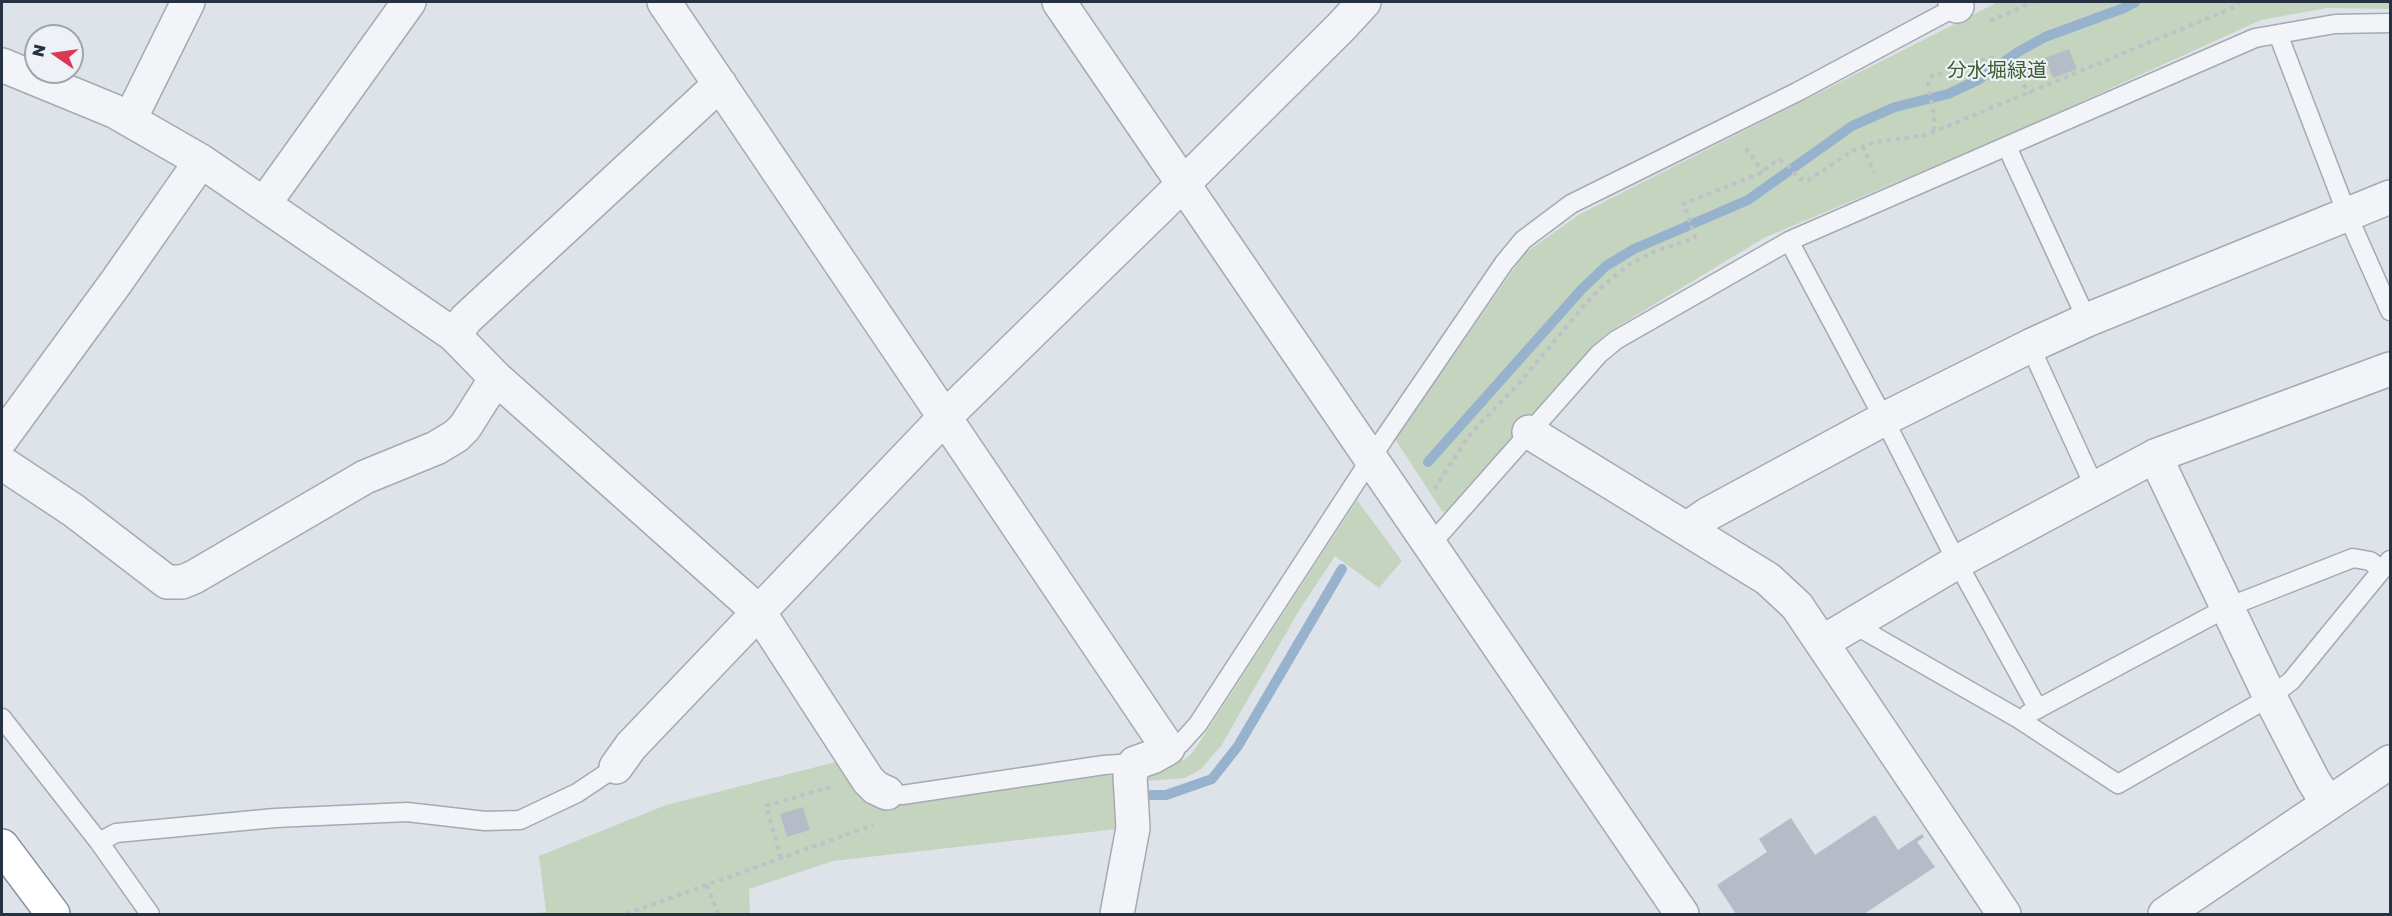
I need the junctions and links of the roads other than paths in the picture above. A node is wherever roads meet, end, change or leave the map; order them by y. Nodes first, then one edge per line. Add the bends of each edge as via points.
1 (188, 2) edge
2 (409, 2) edge
3 (664, 2) edge
4 (1059, 2) edge
5 (1364, 2) edge
6 (1965, 9) edge
7 (2391, 23) edge
8 (2278, 34) junction
9 (2, 64) edge
10 (720, 84) junction
11 (130, 119) junction
12 (2007, 147) junction
13 (201, 161) junction
14 (1184, 184) junction
15 (2391, 197) edge
16 (264, 204) junction
17 (2347, 214) junction
18 (1789, 241) junction
19 (2391, 312) edge
20 (2087, 320) junction
21 (454, 335) junction
22 (2030, 346) junction
23 (2391, 369) edge
24 (496, 378) junction
25 (946, 416) junction
26 (1884, 419) junction
27 (1529, 432) junction
28 (2, 438) edge
29 (2155, 456) junction
30 (1371, 459) junction
31 (2, 463) edge
32 (2095, 488) junction
33 (1688, 528) junction
34 (1431, 544) junction
35 (1957, 562) junction
36 (2386, 565) edge
37 (2228, 607) junction
38 (759, 612) junction
39 (1853, 624) junction
40 (1823, 642) junction
41 (2270, 697) junction
42 (2038, 709) junction
43 (2, 717) edge
44 (2019, 719) junction
45 (1168, 748) junction
46 (2391, 762) edge
47 (1135, 763) junction
48 (616, 767) joint
49 (876, 784) joint
50 (2328, 804) junction
51 (99, 842) junction
52 (2, 846) edge
53 (53, 915) edge
54 (150, 915) edge
55 (1117, 915) edge
56 (1682, 915) edge
57 (2004, 915) edge
58 (2165, 915) edge

1 - 11 street
2 - 16 street
3 - 10 street
4 - 14 street
5 - 14 street
6 - 30 lane via 1571,204 1543,224 1504,263
7 - 8 lane via 2335,24
8 - 12 lane via 2256,38
8 - 17 lane
9 - 11 street
10 - 21 street via 466,319
10 - 25 street
11 - 13 street
12 - 18 lane
12 - 20 lane
13 - 16 street
13 - 28 street
14 - 25 street
14 - 30 street
15 - 17 street
16 - 21 street
17 - 19 lane
17 - 20 street
18 - 26 lane
18 - 27 lane via 1616,340
20 - 22 street
21 - 24 street
22 - 26 street
22 - 32 lane
23 - 29 street
24 - 31 street via 465,428 446,442 364,477 182,582 167,582 73,510
24 - 38 street
25 - 38 street
25 - 45 street
26 - 33 street
26 - 35 lane
27 - 33 street
27 - 34 lane
29 - 32 street
29 - 37 street
30 - 34 street
30 - 45 lane via 1198,724 1180,744
32 - 35 street
33 - 40 street via 1768,579 1797,606
34 - 56 street
35 - 39 street
35 - 42 lane
36 - 37 lane via 2353,558
36 - 41 lane via 2291,681
37 - 41 street
37 - 42 lane
38 - 48 street
38 - 49 street
39 - 40 street
39 - 44 lane
40 - 57 street
41 - 44 lane via 2118,784
41 - 50 street
42 - 44 lane
43 - 51 lane
45 - 47 street
46 - 50 street
47 - 49 lane via 902,795
47 - 55 street via 1130,776 1133,828
48 - 51 lane via 577,793 520,820 485,821 407,812 275,818 116,833
50 - 58 street
51 - 54 lane
52 - 53 highway

